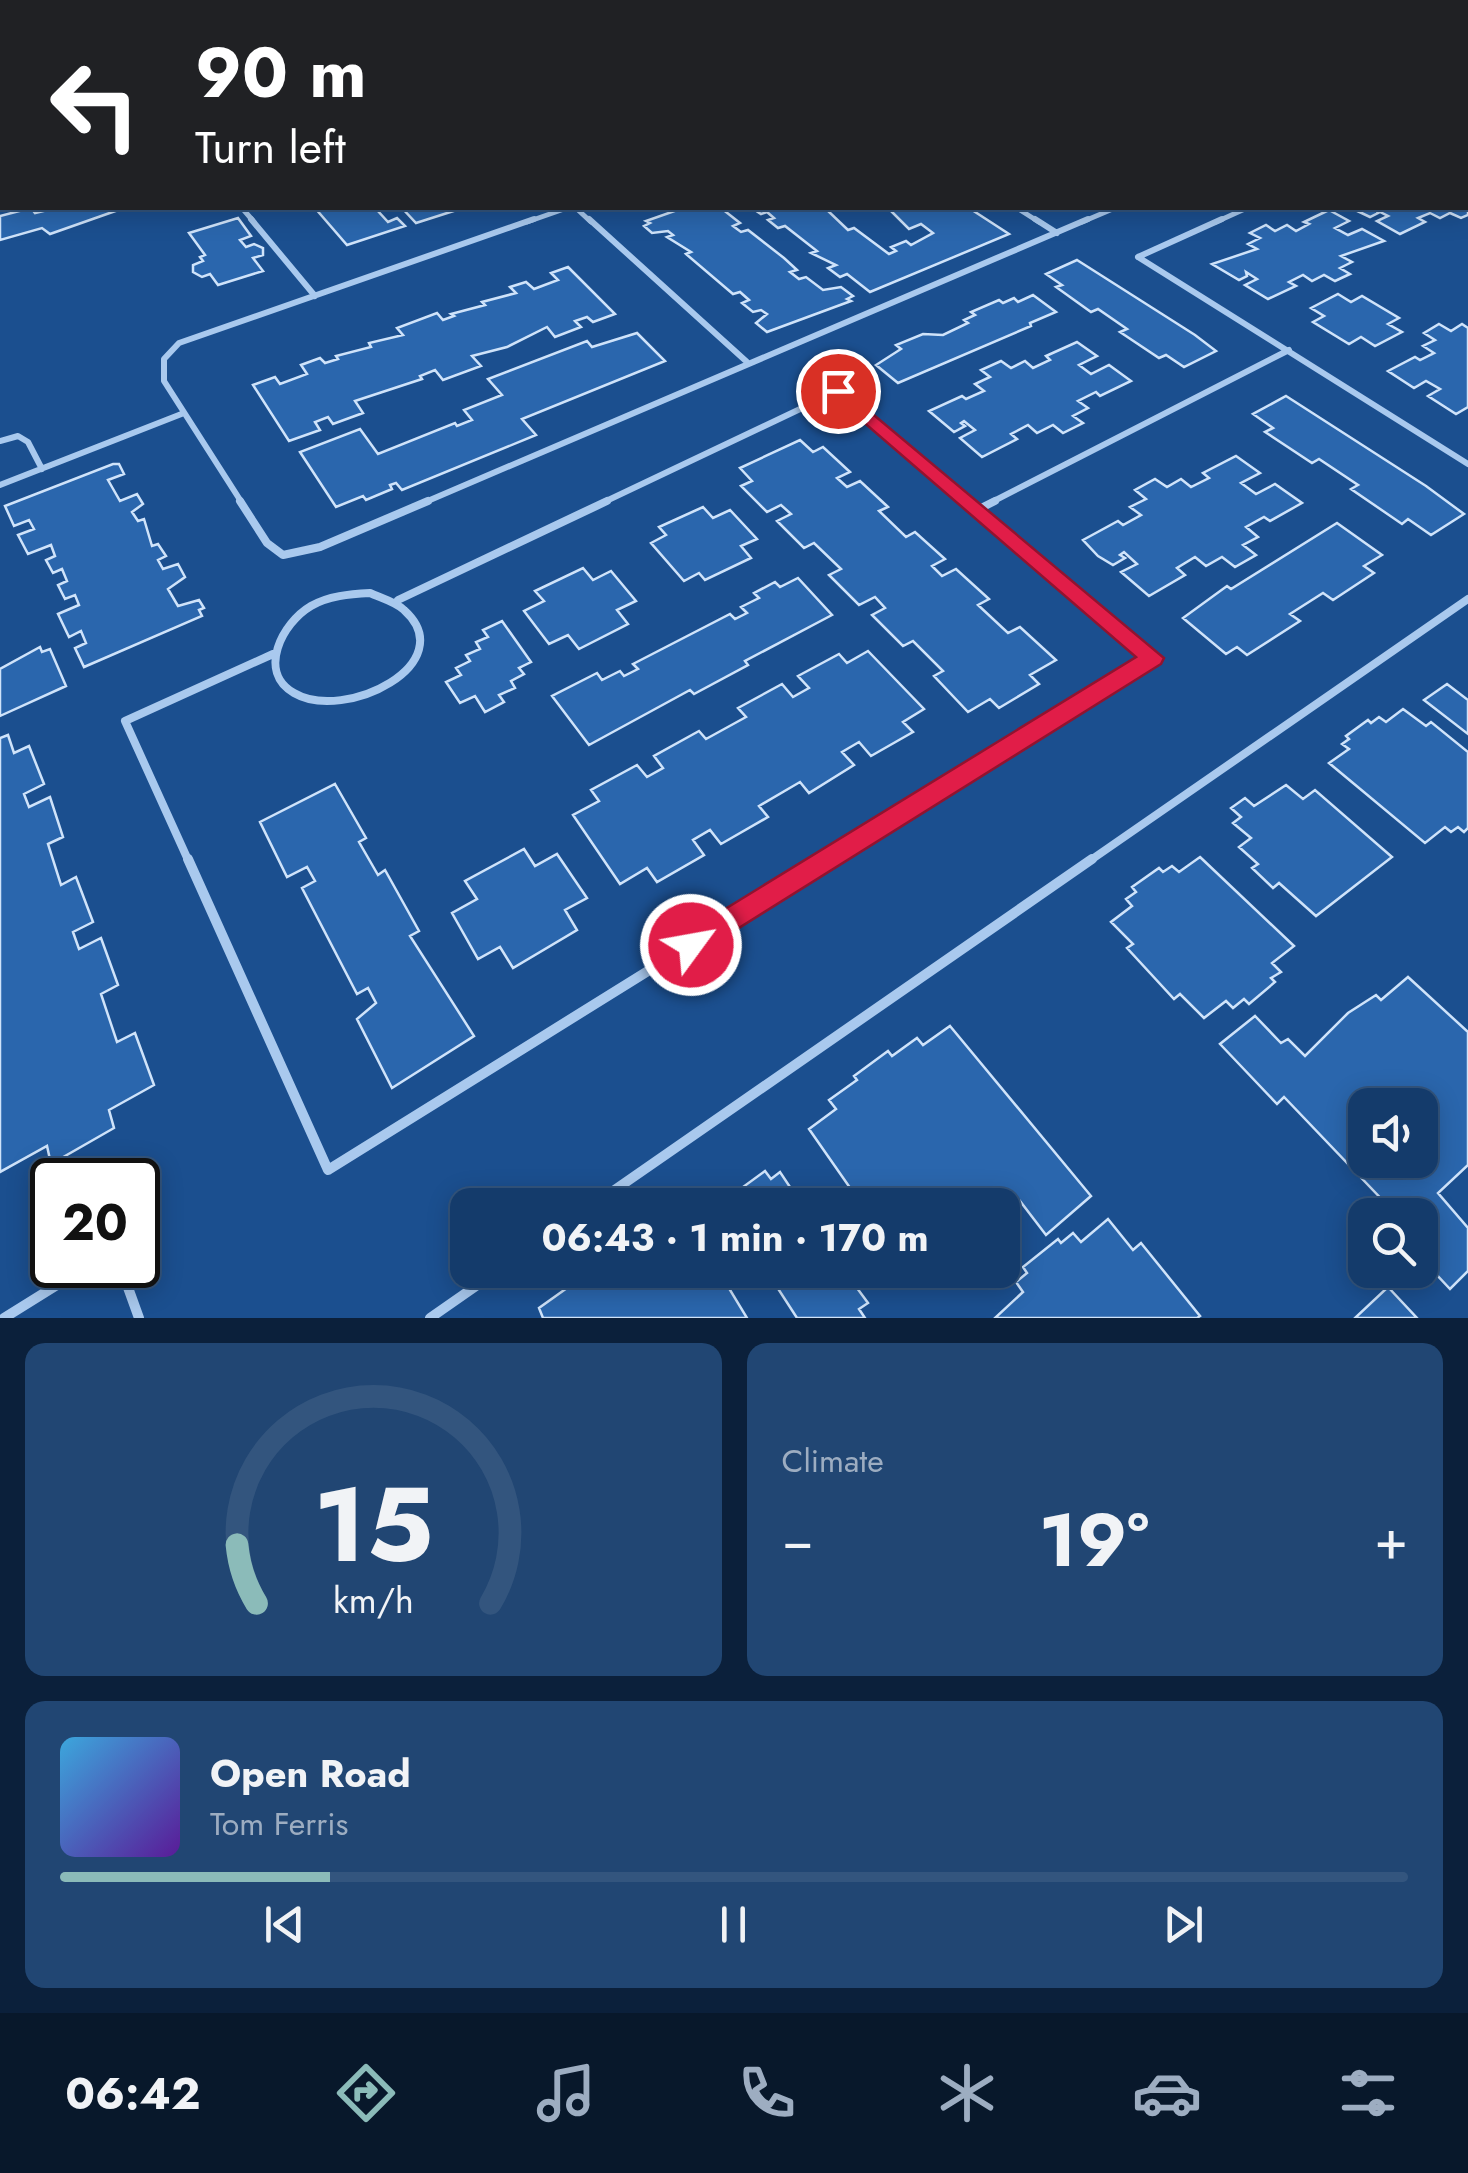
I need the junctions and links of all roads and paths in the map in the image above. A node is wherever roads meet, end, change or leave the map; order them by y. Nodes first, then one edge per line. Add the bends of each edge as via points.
1 (244, 210) edge
2 (549, 210) edge
3 (578, 210) edge
4 (1020, 210) edge
5 (1111, 210) edge
6 (1242, 210) edge
7 (1056, 233) junction
8 (315, 296) junction
9 (1289, 350) junction
10 (747, 362) junction
11 (184, 414) junction
12 (0, 441) edge
13 (1468, 464) edge
14 (42, 469) junction
15 (0, 485) edge
16 (978, 509) junction
17 (1468, 598) edge
18 (398, 600) junction
19 (273, 654) junction
20 (618, 1188) edge
21 (474, 1288) edge
22 (4, 1318) edge
23 (139, 1318) edge
24 (430, 1318) edge

1 - 8 lane
2 - 8 lane
3 - 10 lane
4 - 7 lane
5 - 7 lane
6 - 9 lane via 1138,256
7 - 10 lane
8 - 11 lane via 179,343 164,359 164,381
9 - 13 lane
9 - 16 lane
10 - 11 lane via 320,547 283,555 267,543
11 - 14 lane
12 - 14 lane via 18,436 28,442
14 - 15 lane
16 - 18 lane via 838,391
16 - 19 lane via 1153,658 328,1170 125,722
17 - 20 lane
18 - 19 lane via 370,592 308,607 284,628
18 - 19 lane via 416,617 422,640 412,665 390,687 360,701 325,704 296,696 278,678
21 - 24 lane
22 - 23 lane via 66,1280 126,1282

